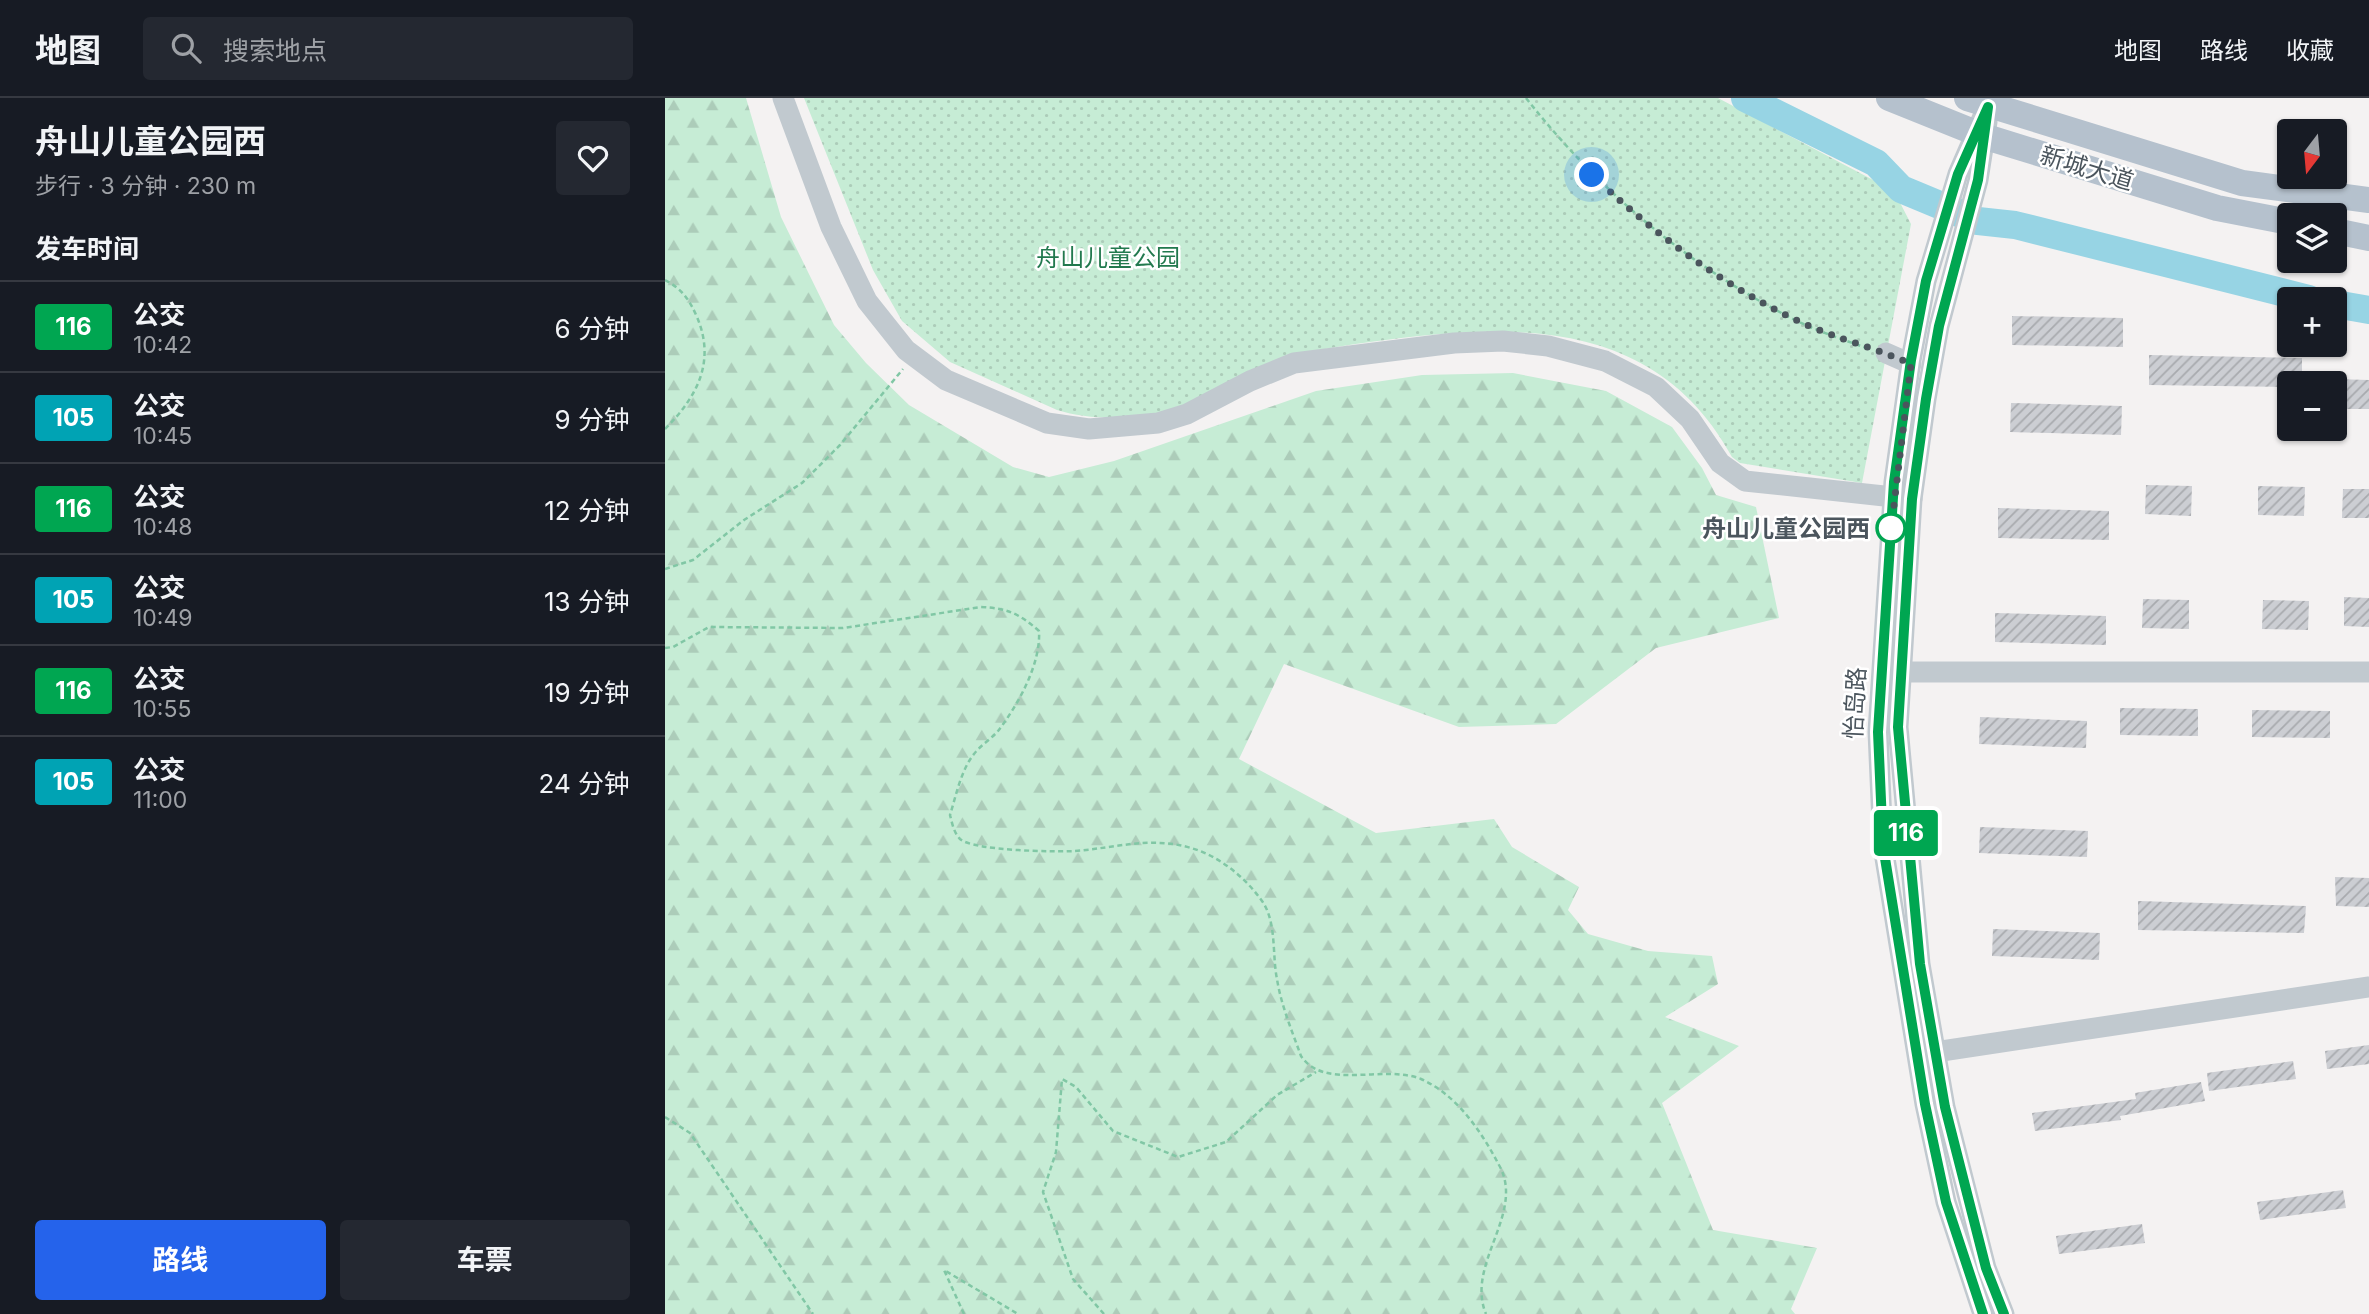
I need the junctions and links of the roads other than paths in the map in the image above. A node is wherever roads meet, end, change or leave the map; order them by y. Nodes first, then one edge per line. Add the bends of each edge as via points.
1 (783, 98) edge
2 (1889, 98) edge
3 (1982, 101) edge
4 (1980, 135) junction
5 (1968, 177) junction
6 (2369, 200) edge
7 (2277, 220) edge
8 (2347, 233) edge
9 (2369, 238) edge
10 (1886, 353) road end
11 (1911, 364) junction
12 (1902, 499) junction
13 (1901, 672) junction
14 (2369, 672) edge
15 (2369, 987) edge
16 (1935, 1052) junction
17 (1983, 1314) edge
18 (2004, 1314) edge

1 - 12 street via 831,227 867,301 914,356 946,380 1047,423 1113,428 1158,423 1294,363 1503,341 1548,346 1605,361 1656,387 1690,419 1720,463 1745,481
2 - 4 main road, 新城大道
3 - 4 street, 怡岛路
3 - 6 main road, 新城大道 via 2242,183
4 - 5 street, 怡岛路
4 - 7 main road, 新城大道 via 2217,208
5 - 11 street, 怡岛路 via 1937,243
5 - 12 street via 1960,251
8 - 9 main road
10 - 11 street
11 - 12 street, 怡岛路
12 - 13 street
12 - 17 street, 怡岛路 via 1878,732 1883,846 1925,1104 1946,1202
13 - 14 street
13 - 16 street via 1898,727 1907,850
15 - 16 street
16 - 18 street via 1986,1268

